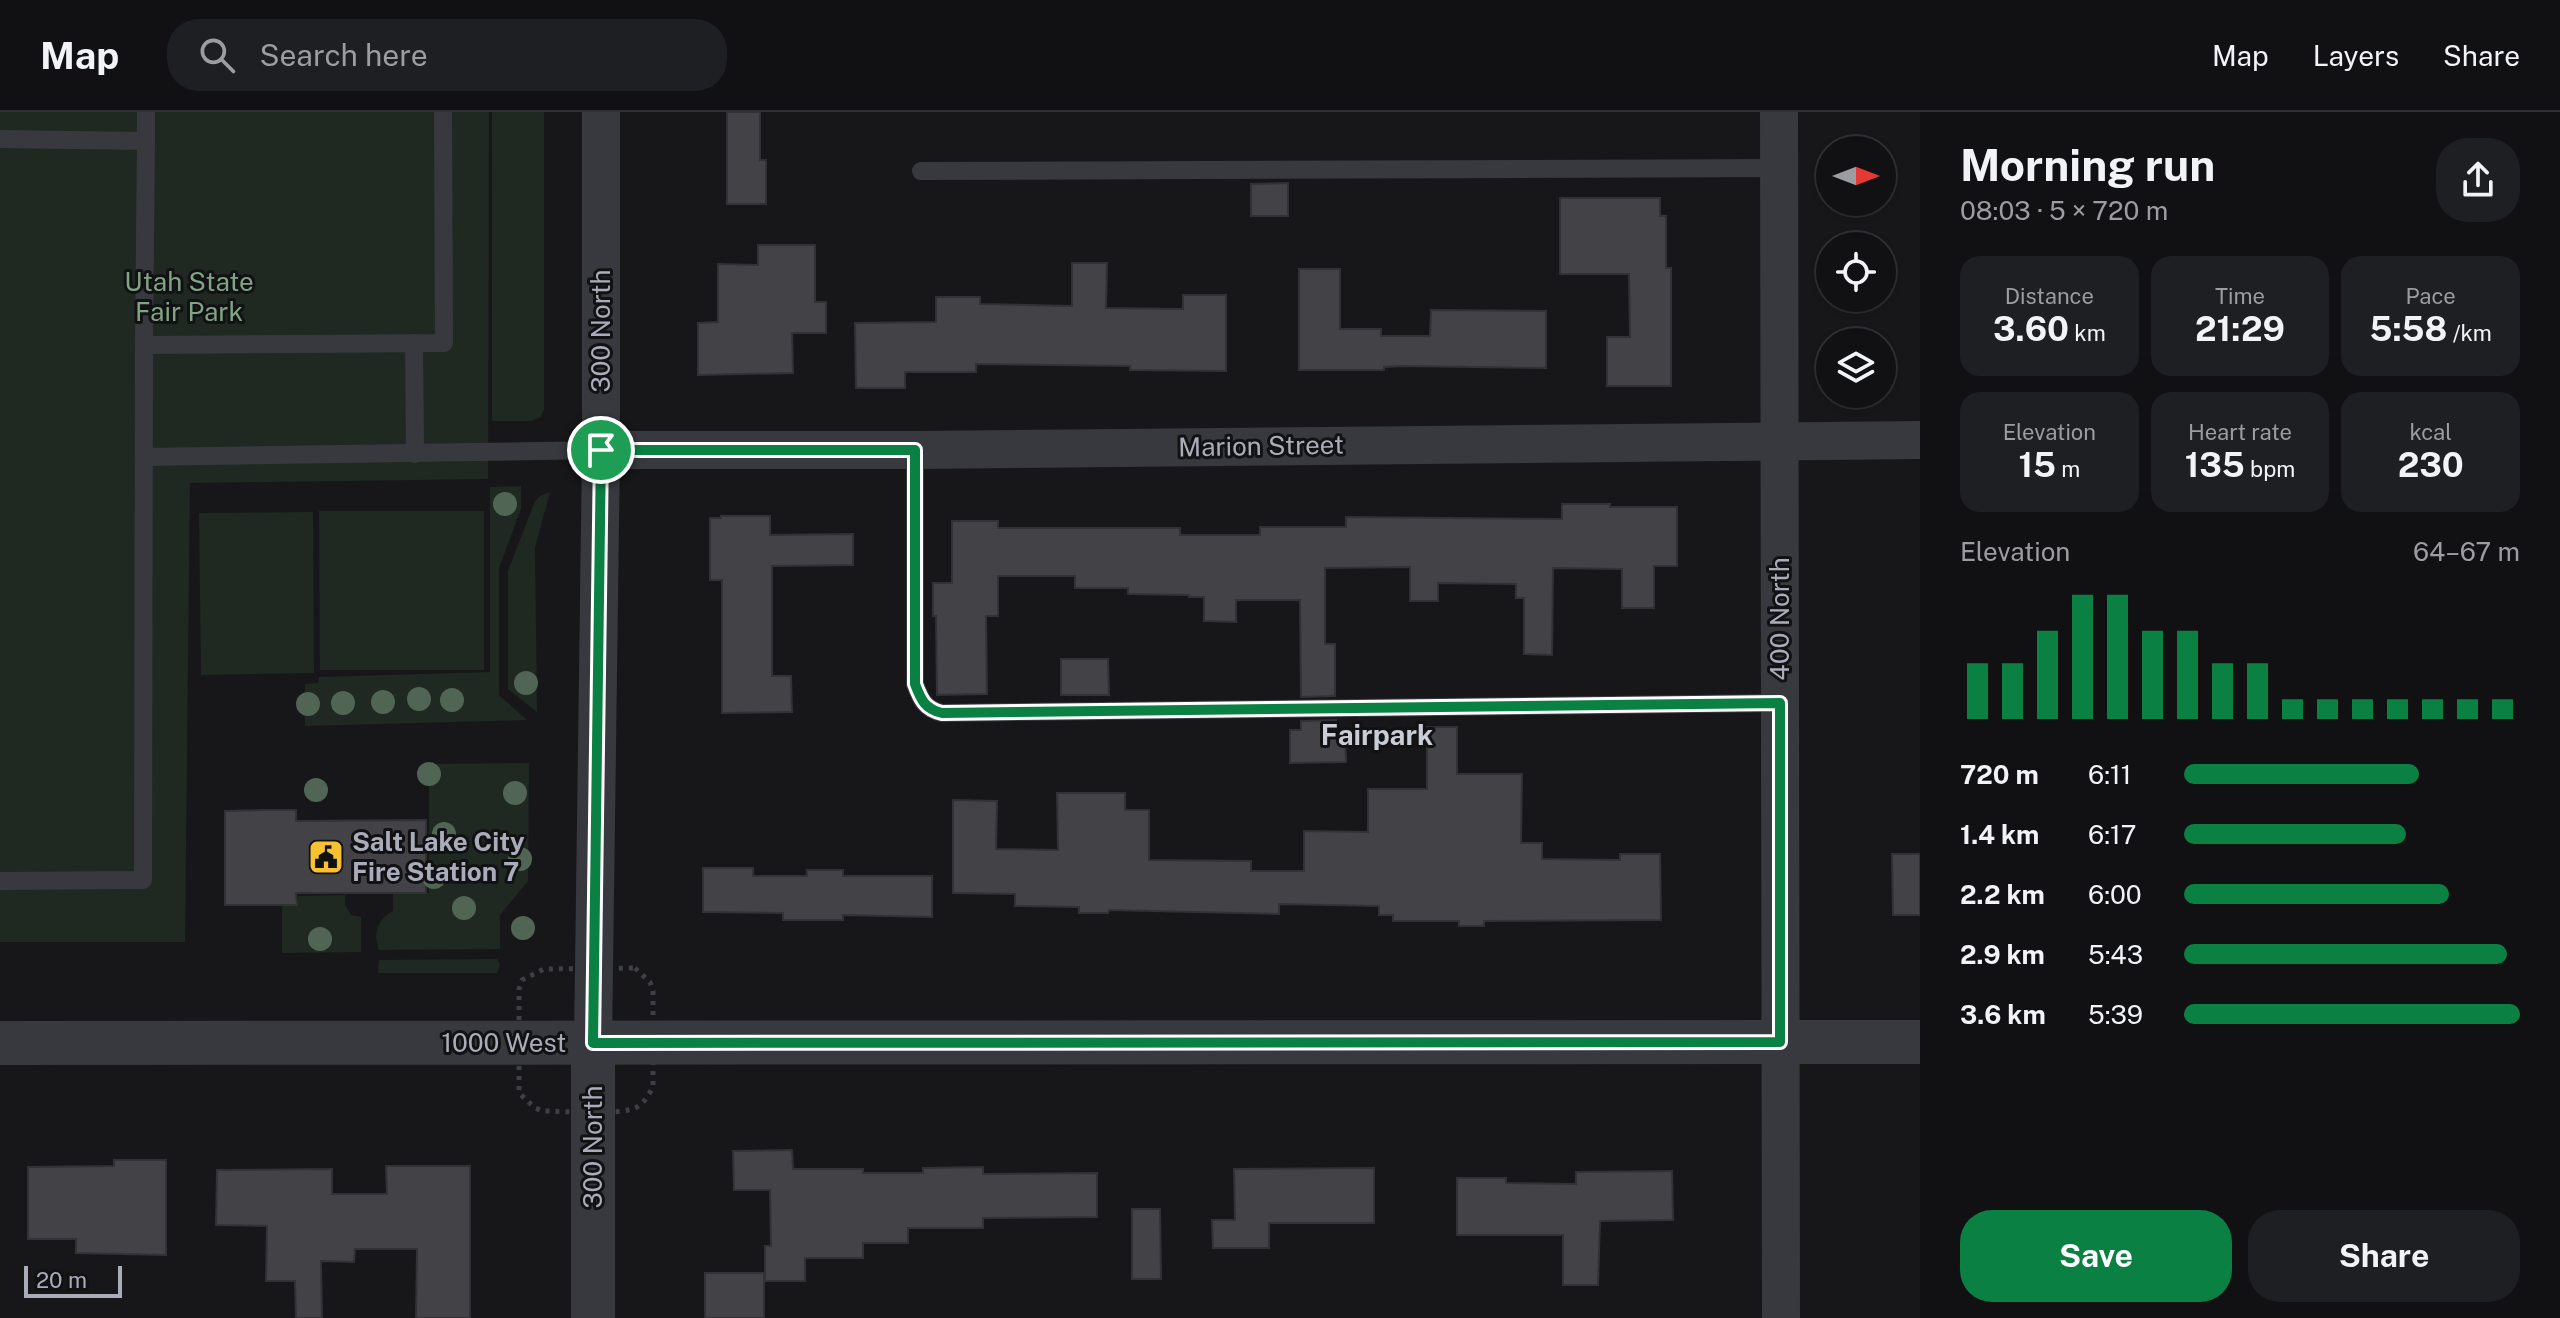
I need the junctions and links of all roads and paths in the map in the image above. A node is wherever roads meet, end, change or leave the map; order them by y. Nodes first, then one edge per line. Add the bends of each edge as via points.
1 (146, 112) edge
2 (443, 112) edge
3 (601, 112) edge
4 (1779, 112) edge
5 (0, 139) edge
6 (146, 141) junction
7 (1779, 168) junction
8 (921, 171) dead end
9 (414, 343) junction
10 (144, 345) junction
11 (1920, 440) edge
12 (1779, 441) junction
13 (601, 450) junction
14 (915, 450) junction
15 (415, 454) junction
16 (144, 457) junction
17 (1780, 703) junction
18 (0, 881) edge
19 (1780, 1042) junction
20 (1920, 1042) edge
21 (0, 1043) edge
22 (593, 1043) junction
23 (593, 1318) edge
24 (1781, 1318) edge

1 - 6 lane
2 - 9 lane via 444,343
3 - 13 street, 300 North
4 - 7 street, 400 North
5 - 6 lane
6 - 10 lane
7 - 8 lane
7 - 12 street, 400 North
9 - 10 lane
9 - 15 lane
10 - 16 lane
11 - 12 street, Marion Street
12 - 14 street, Marion Street
12 - 17 street, 400 North
13 - 14 street, Marion Street
13 - 15 lane
13 - 22 street, 300 North
14 - 17 lane via 915,684 929,710
15 - 16 lane
16 - 18 lane via 143,880
17 - 19 street, 400 North
19 - 20 street, 1000 West
19 - 22 street, 1000 West
19 - 24 street, 400 North
21 - 22 street, 1000 West
22 - 23 street, 300 North

